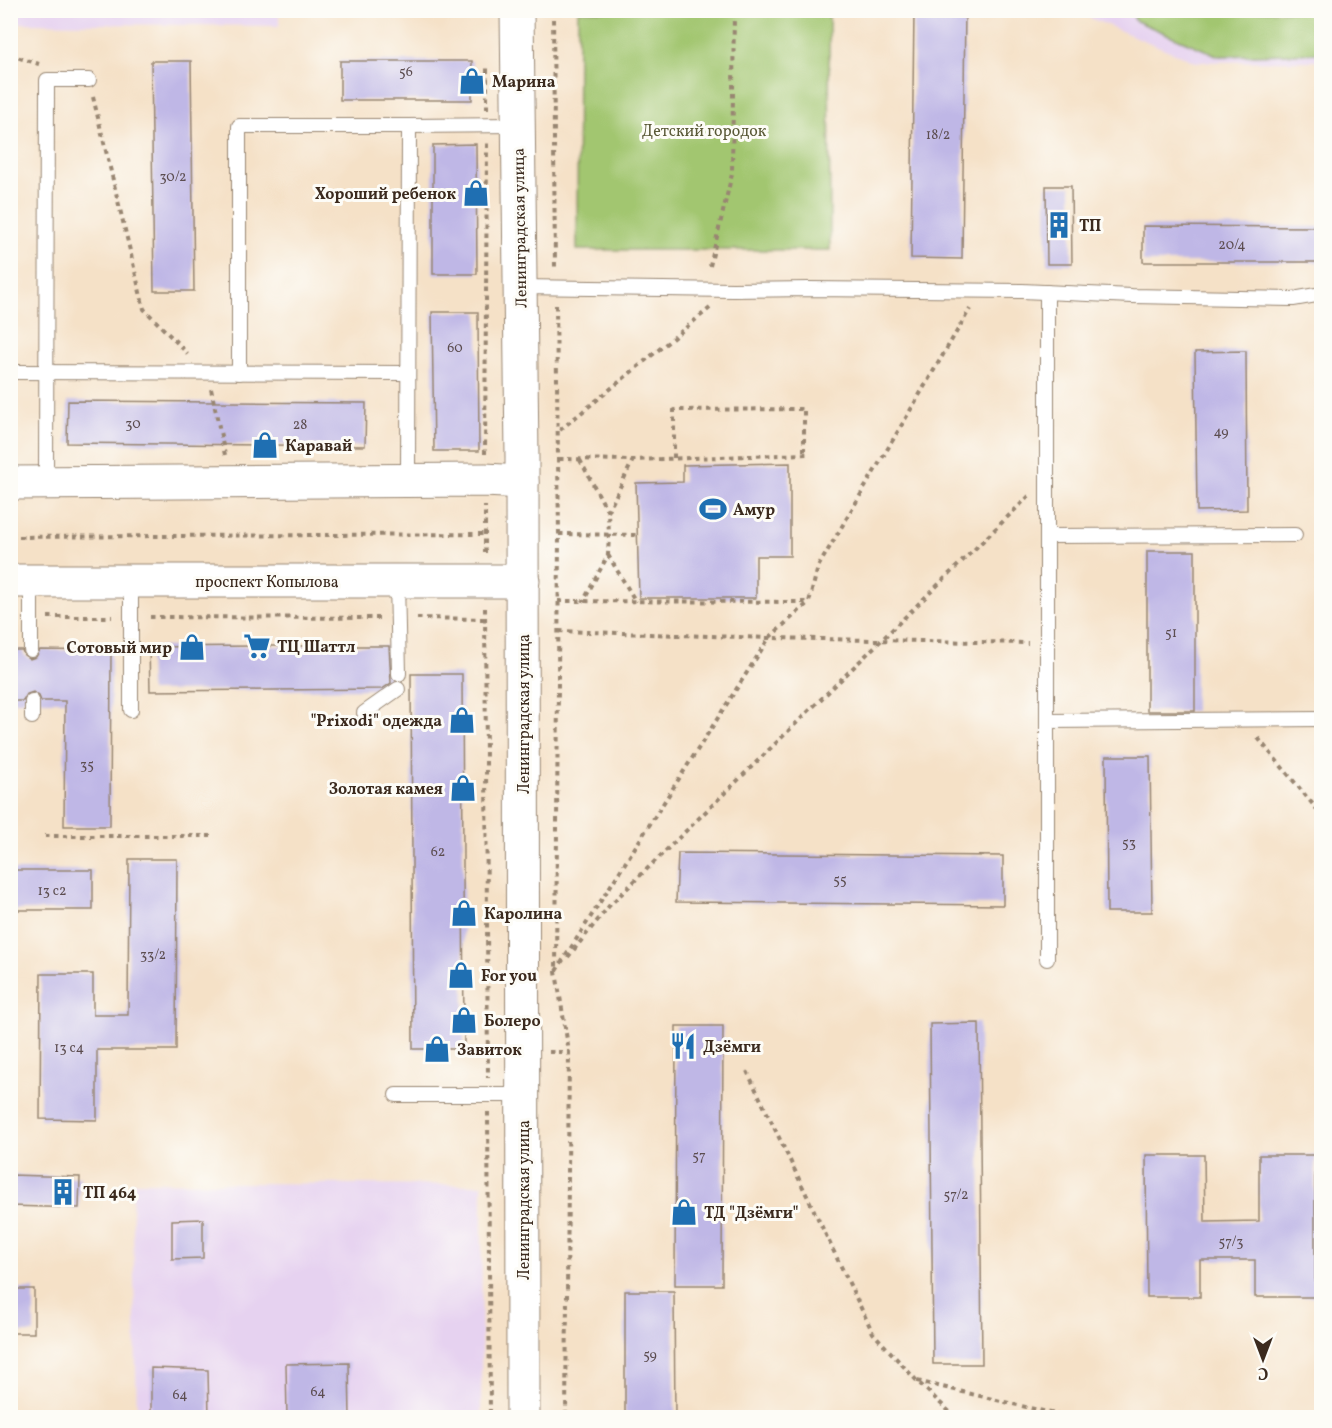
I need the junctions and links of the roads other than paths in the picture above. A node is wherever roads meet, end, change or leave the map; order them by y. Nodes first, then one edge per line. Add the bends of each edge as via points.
1 (517, 10) edge
2 (89, 80) road end
3 (409, 126) junction
4 (502, 126) junction
5 (520, 287) junction
6 (1047, 292) junction
7 (1322, 294) edge
8 (10, 372) edge
9 (46, 372) junction
10 (239, 373) junction
11 (408, 373) junction
12 (408, 480) junction
13 (522, 482) junction
14 (10, 483) edge
15 (46, 483) junction
16 (1047, 536) junction
17 (1295, 536) dead end
18 (21, 581) edge
19 (131, 581) junction
20 (397, 581) junction
21 (523, 581) junction
22 (31, 650) dead end
23 (399, 674) dead end
24 (398, 689) dead end
25 (32, 701) dead end
26 (131, 710) dead end
27 (364, 713) dead end
28 (32, 717) dead end
29 (1322, 719) edge
30 (1047, 721) junction
31 (1047, 959) dead end
32 (396, 1095) dead end
33 (524, 1095) junction
34 (523, 1418) edge

1 - 4 main road, Ленинградская улица
2 - 9 lane via 46,80
3 - 4 lane
3 - 10 lane via 239,126
3 - 11 lane
4 - 5 main road, Ленинградская улица
5 - 6 lane
5 - 13 main road, Ленинградская улица
6 - 7 lane via 1293,299
6 - 16 lane
8 - 9 lane
9 - 10 lane
9 - 15 lane
10 - 11 lane
11 - 12 lane
12 - 13 main road
12 - 15 main road
13 - 21 main road, Ленинградская улица
14 - 15 main road
16 - 17 lane
16 - 30 lane
18 - 19 main road, проспект Копылова
18 - 22 lane via 31,616
19 - 20 main road, проспект Копылова
19 - 26 lane
20 - 21 main road, проспект Копылова
20 - 23 lane
21 - 33 main road, Ленинградская улица
24 - 27 lane
25 - 28 lane
29 - 30 lane
30 - 31 lane
32 - 33 lane
33 - 34 main road, Ленинградская улица

